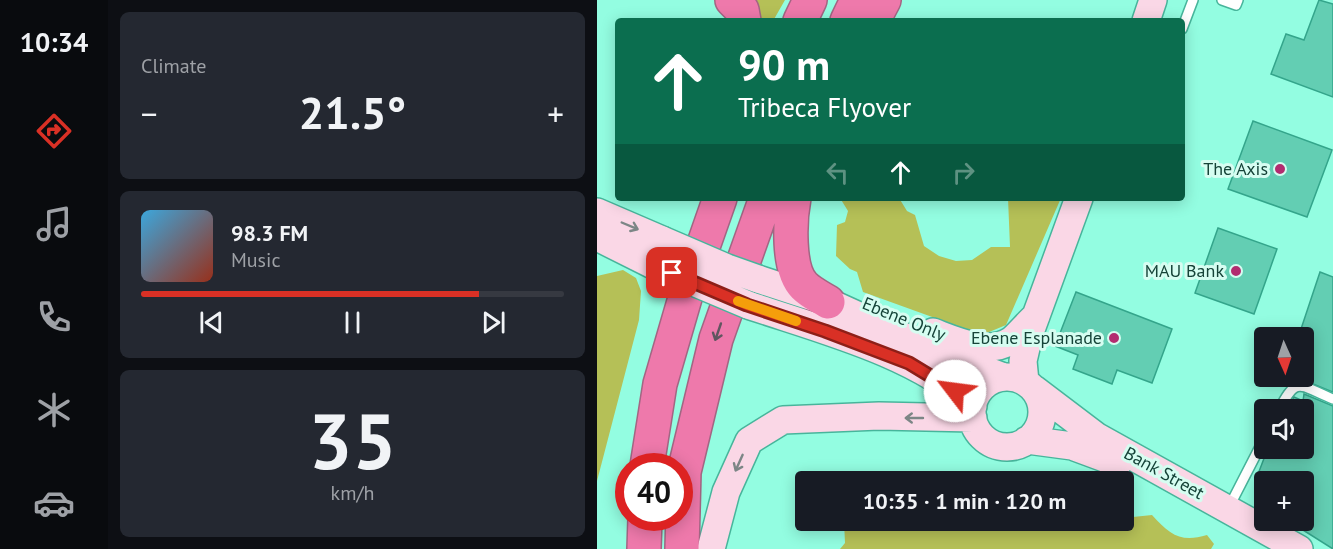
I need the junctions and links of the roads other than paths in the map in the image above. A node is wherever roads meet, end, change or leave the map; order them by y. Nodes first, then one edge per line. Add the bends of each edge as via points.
1 (732, 0) edge
2 (810, 0) edge
3 (857, 0) edge
4 (883, 0) edge
5 (1153, 0) edge
6 (1193, 0) edge
7 (1222, 0) edge
8 (1238, 0) edge
9 (743, 18) edge
10 (801, 18) edge
11 (848, 18) edge
12 (874, 18) edge
13 (1147, 18) edge
14 (1185, 21) edge
15 (698, 201) edge
16 (719, 201) edge
17 (765, 201) edge
18 (793, 201) edge
19 (1078, 201) edge
20 (597, 212) edge
21 (597, 237) edge
22 (658, 252) junction
23 (830, 296) junction
24 (1036, 316) junction
25 (1018, 381) junction
26 (1284, 399) edge
27 (1333, 399) edge
28 (973, 412) junction
29 (1027, 440) junction
30 (648, 453) edge
31 (649, 453) edge
32 (1254, 458) edge
33 (1228, 509) junction
34 (645, 531) edge
35 (644, 549) edge
36 (682, 549) edge
37 (711, 549) edge
38 (1280, 549) edge
39 (1299, 549) edge

1 - 9 highway via 742,10
2 - 10 highway
3 - 11 highway
4 - 12 highway
5 - 13 street
6 - 14 lane
7 - 8 lane via 1236,5
15 - 30 highway via 657,351
16 - 31 highway via 660,384
17 -> 36 highway via 715,339 684,472
18 - 23 highway via 793,259 802,285
19 - 24 street
20 -> 22 street
21 - 22 street
22 - 23 street, bridge
22 - 28 street, bridge via 747,305 909,363 955,391
23 - 24 street, Ebene Only via 990,349 1011,340
23 - 25 street, Bank Street via 938,352
24 - 25 street
25 - 28 street via 993,380 983,386
25 - 29 street via 1042,411 1041,422
25 - 33 street, Bank Street via 1089,431
26 - 27 lane via 1288,390 1301,386
28 - 29 street via 976,428 993,444 1016,445
28 -> 37 street via 783,420 749,441 726,492
29 - 38 street via 1072,446 1126,465
32 - 33 lane
33 - 39 street, Bank Street
34 - 35 highway

